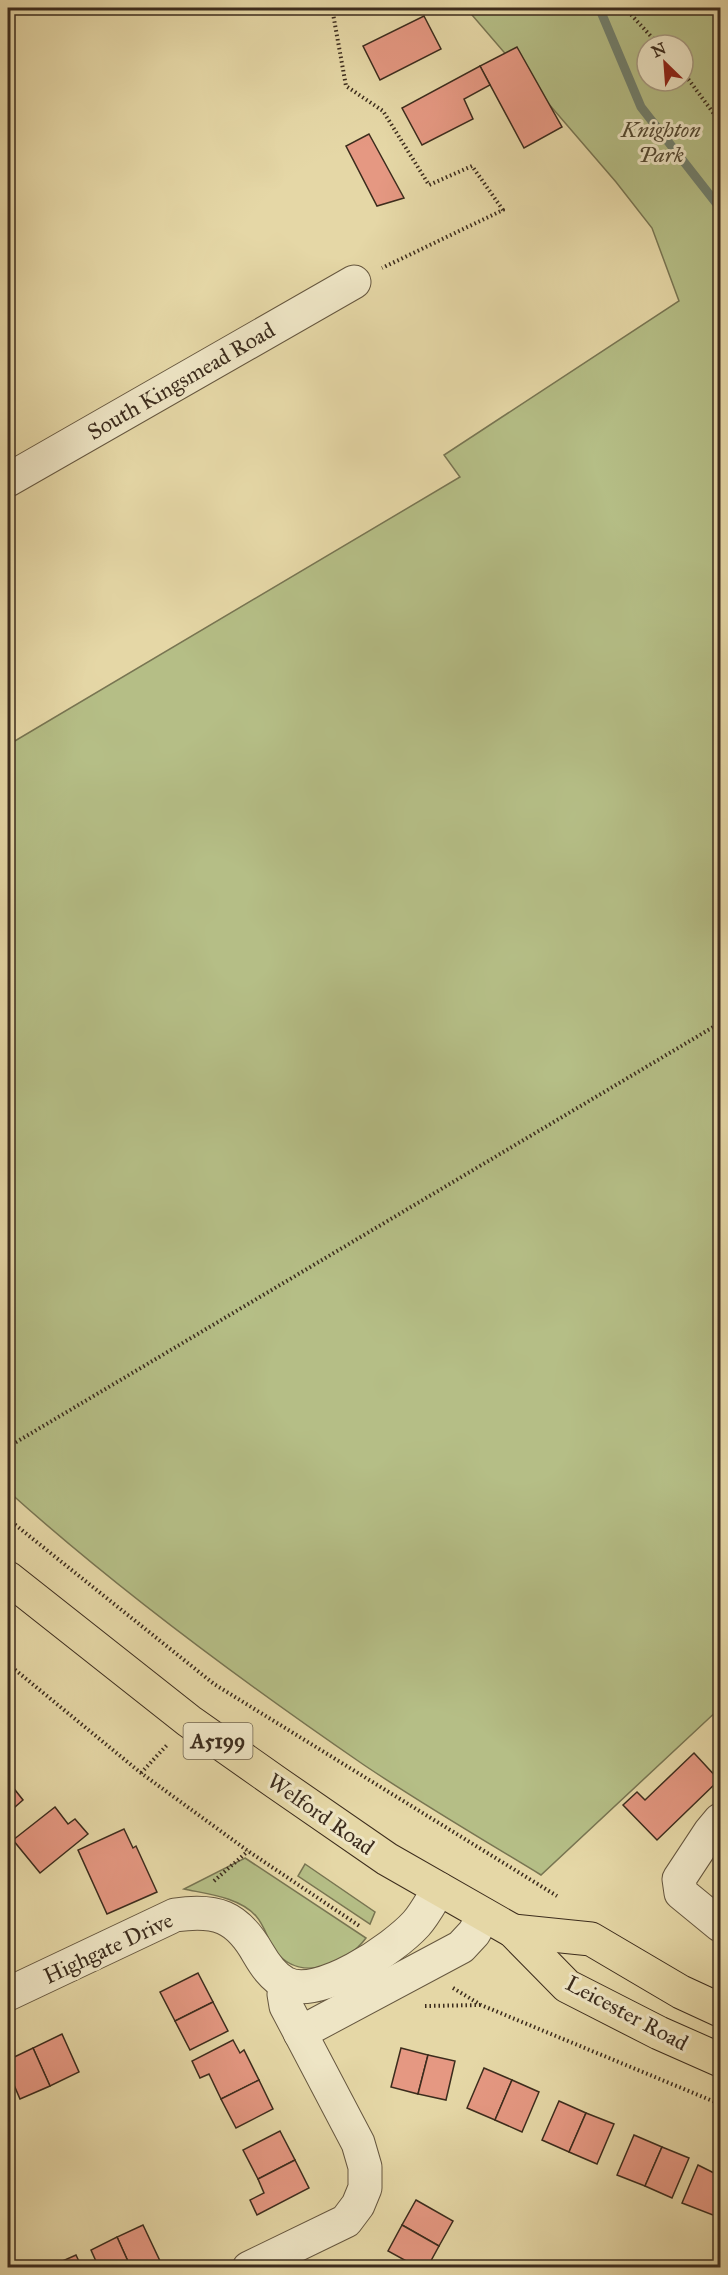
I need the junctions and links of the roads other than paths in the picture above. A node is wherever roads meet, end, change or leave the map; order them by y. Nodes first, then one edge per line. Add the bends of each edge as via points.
1 (354, 282) road end
2 (8, 480) edge
3 (8, 1578) edge
4 (720, 1820) edge
5 (439, 1889) junction
6 (484, 1915) junction
7 (720, 1924) edge
8 (513, 1931) junction
9 (8, 1994) edge
10 (720, 2010) edge
11 (293, 2011) junction
12 (720, 2060) edge
13 (249, 2268) edge

1 - 2 street, South Kingsmead Road
3 - 5 main road, Welford Road / A5199 via 198,1728 387,1859
4 - 7 street via 679,1879 681,1893
5 - 6 main road, Leicester Road / A5199
5 - 11 street via 418,1922 390,1948 323,1984 302,1988
6 - 8 main road, Leicester Road / A5199
6 - 11 street via 461,1947 421,1970
8 - 10 main road, Leicester Road / A5199 via 591,1939 681,1992
8 - 12 main road, Leicester Road / A5199 via 567,1986
9 - 11 street, Highgate Drive via 175,1915 200,1911 240,1926 277,1978
11 - 13 street, Highgate Drive via 358,2143 365,2188 345,2221

